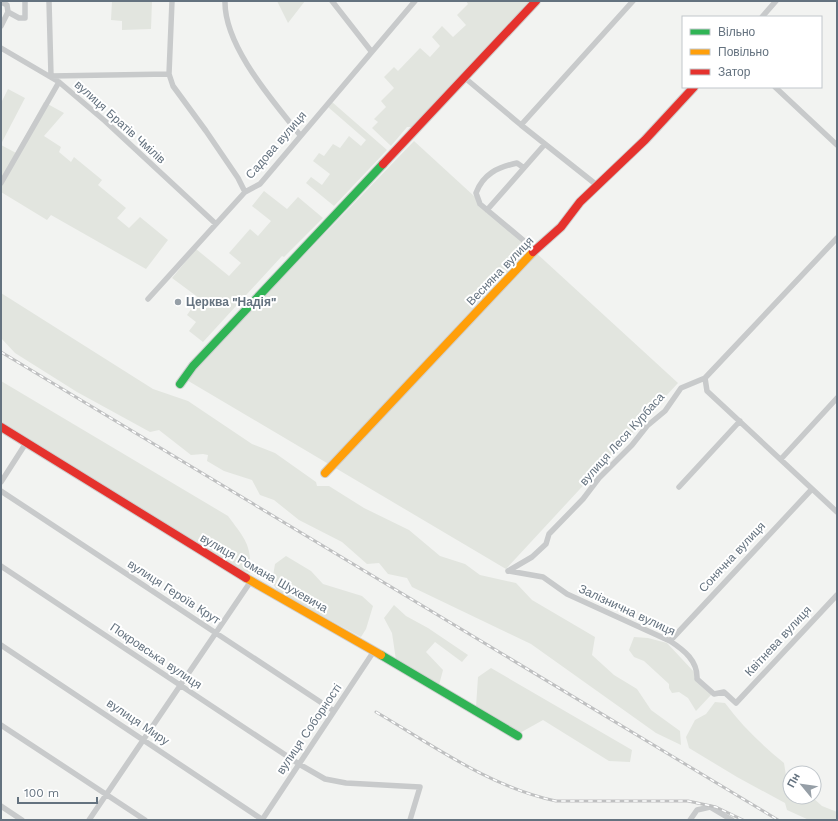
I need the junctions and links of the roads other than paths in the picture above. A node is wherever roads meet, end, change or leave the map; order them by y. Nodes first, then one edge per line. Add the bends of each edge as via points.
1 (24, 1) edge
2 (49, 1) edge
3 (172, 1) edge
4 (224, 1) edge
5 (332, 1) edge
6 (415, 1) edge
7 (536, 1) edge
8 (633, 1) edge
9 (776, 1) edge
10 (1, 2) edge
11 (8, 12) junction
12 (763, 16) edge
13 (1, 26) edge
14 (1, 48) edge
15 (371, 51) junction
16 (169, 74) junction
17 (50, 76) junction
18 (464, 78) junction
19 (59, 82) junction
20 (693, 88) edge
21 (777, 88) edge
22 (521, 125) junction
23 (300, 135) junction
24 (545, 144) junction
25 (837, 145) edge
26 (524, 168) junction
27 (1, 183) edge
28 (598, 186) junction
29 (245, 192) junction
30 (487, 210) junction
31 (216, 224) junction
32 (837, 238) edge
33 (535, 250) junction
34 (148, 299) dead end
35 (705, 378) junction
36 (180, 384) dead end
37 (837, 398) edge
38 (740, 421) junction
39 (1, 427) edge
40 (26, 443) junction
41 (781, 459) junction
42 (325, 473) dead end
43 (1, 482) edge
44 (679, 487) dead end
45 (812, 489) junction
46 (1, 491) edge
47 (837, 512) edge
48 (1, 566) edge
49 (508, 571) joint
50 (251, 581) junction
51 (837, 595) edge
52 (216, 633) junction
53 (670, 641) junction
54 (1, 644) edge
55 (374, 651) junction
56 (180, 685) junction
57 (736, 703) joint
58 (334, 711) junction
59 (1, 725) edge
60 (518, 736) dead end
61 (144, 739) junction
62 (299, 764) junction
63 (106, 795) junction
64 (1, 806) edge
65 (22, 820) edge
66 (89, 820) edge
67 (145, 820) edge
68 (263, 820) edge
69 (410, 820) edge
70 (690, 820) edge
71 (732, 820) edge

1 - 11 street via 25,18 18,18
2 - 17 street
3 - 16 street
4 - 23 street via 227,23 252,72
5 - 15 street
6 - 15 street, Садова вулиця
7 - 18 street
8 - 22 street
9 - 12 street
10 - 11 street via 7,5
11 - 13 street
14 - 17 street, вулиця Братів Чмілів
15 - 23 street, Садова вулиця
16 - 17 street
16 - 29 street via 173,86 238,178
17 - 19 street, вулиця Братів Чмілів
18 - 22 street
18 - 36 street via 193,366
19 - 27 street
19 - 31 street, вулиця Братів Чмілів
20 - 28 street, Весняна вулиця
21 - 25 street
22 - 24 street
23 - 29 street, Садова вулиця via 260,184
24 - 26 street
24 - 28 street
26 - 30 street
26 - 30 street via 516,164 499,167 480,182 476,193 480,204
28 - 33 street, Весняна вулиця via 580,202 561,227
29 - 31 street, Садова вулиця
30 - 33 street
31 - 34 street, Садова вулиця
32 - 35 street, вулиця Леся Курбаса
33 - 42 street, Весняна вулиця
35 - 38 street via 707,391
35 - 49 street, вулиця Леся Курбаса via 681,388 665,411 647,426 549,534 546,544 532,557
37 - 41 street
38 - 41 street
38 - 44 street
39 - 40 street, вулиця Романа Шухевича
40 - 43 street
40 - 50 street, вулиця Романа Шухевича
41 - 45 street
45 - 47 street
45 - 53 street, Сонячна вулиця
46 - 52 street, вулиця Героїв Крут
48 - 56 street, Покровська вулиця
49 - 53 street, Залізнична вулиця via 543,576 566,594
50 - 52 street
50 - 55 street, вулиця Романа Шухевича
51 - 57 street, Квітнева вулиця
52 - 56 street
52 - 58 street, вулиця Героїв Крут
53 - 57 street, Залізнична вулиця via 693,661 697,679 714,694 724,692
54 - 61 street, вулиця Миру
55 - 58 street, вулиця Соборності
55 - 60 street, вулиця Романа Шухевича
56 - 61 street
56 - 62 street, Покровська вулиця
58 - 62 street, вулиця Соборності
59 - 63 street
61 - 63 street
61 - 68 street, вулиця Миру
62 - 68 street, вулиця Соборності
62 - 69 street, Покровська вулиця via 325,779 339,782 420,787
63 - 66 street
63 - 67 street
64 - 65 street
70 - 71 street via 697,810 710,807

